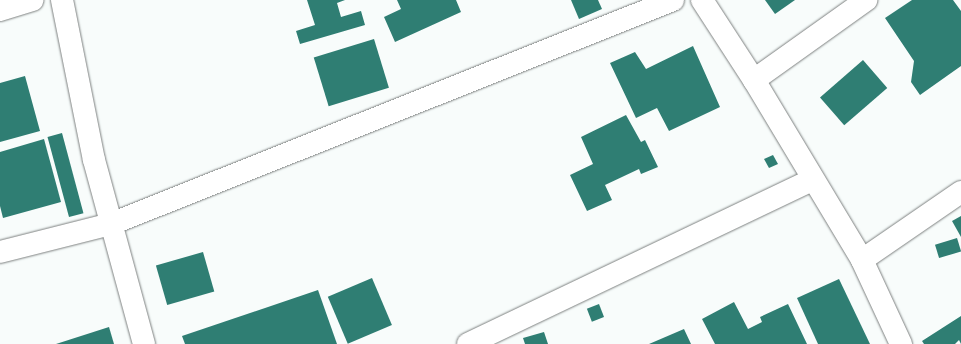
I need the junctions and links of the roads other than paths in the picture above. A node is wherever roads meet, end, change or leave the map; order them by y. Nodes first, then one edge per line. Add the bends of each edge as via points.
1 (32, 0) edge
2 (62, 0) edge
3 (673, 0) edge
4 (702, 0) edge
5 (866, 0) edge
6 (0, 10) edge
7 (754, 80) junction
8 (812, 180) junction
9 (961, 192) edge
10 (111, 224) junction
11 (0, 252) edge
12 (862, 260) junction
13 (144, 344) edge
14 (468, 344) edge
15 (902, 344) edge

1 - 6 street
2 - 10 street via 94,160
3 - 10 street
4 - 7 street
5 - 7 street
7 - 8 street
8 - 12 street
8 - 14 street
9 - 12 street
10 - 11 street
10 - 13 street
12 - 15 street

